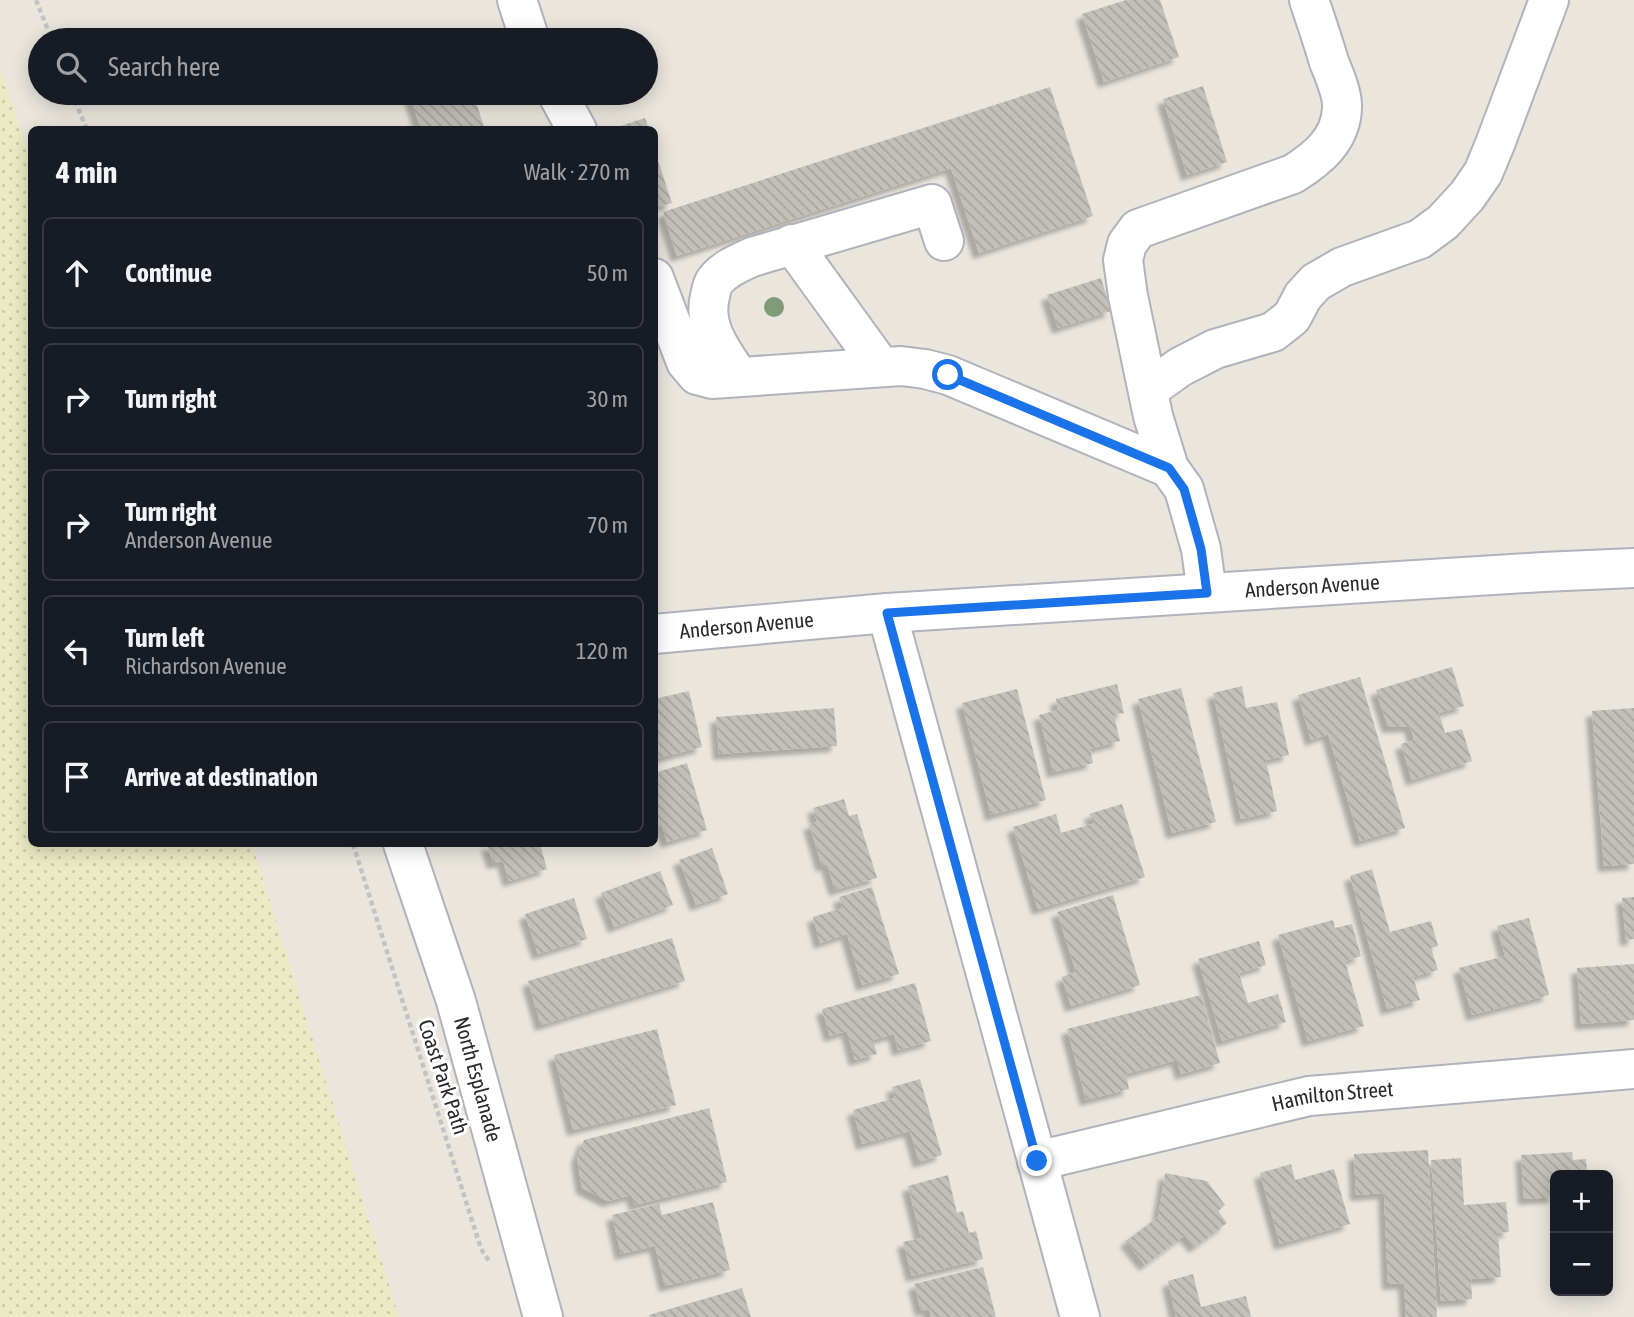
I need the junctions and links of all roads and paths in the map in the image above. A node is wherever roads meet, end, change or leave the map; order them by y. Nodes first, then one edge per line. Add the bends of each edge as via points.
1 (36, 0) edge
2 (517, 0) edge
3 (1309, 0) edge
4 (1549, 0) edge
5 (47, 28) edge
6 (526, 28) edge
7 (77, 105) edge
8 (563, 105) edge
9 (85, 126) edge
10 (575, 126) edge
11 (944, 241) dead end
12 (792, 244) junction
13 (658, 288) edge
14 (881, 367) junction
15 (739, 377) junction
16 (1148, 390) junction
17 (1169, 468) junction
18 (1634, 568) edge
19 (1207, 593) junction
20 (887, 613) junction
21 (658, 634) edge
22 (354, 847) edge
23 (404, 847) edge
24 (1634, 1069) edge
25 (1037, 1161) junction
26 (492, 1265) dead end
27 (542, 1317) edge
28 (1080, 1317) edge

1 - 5 path
2 - 6 street
3 - 16 street via 1343,107 1338,127 1329,146 1293,174 1138,229 1123,260
4 - 16 street via 1483,173 1443,222 1420,239 1324,276 1303,296 1292,317 1272,332 1215,349
7 - 9 path
8 - 10 street
11 - 12 street via 932,204
12 - 14 street
12 - 15 street via 729,268 713,283 708,304 710,327
13 - 15 street via 686,362 697,375
14 - 15 street
14 - 17 street via 948,375
16 - 17 street
17 - 19 street via 1184,489 1201,549
18 - 19 street, Anderson Avenue
19 - 20 street, Anderson Avenue
20 - 21 street, Anderson Avenue
20 - 25 street
22 - 26 path, Coast Park Path via 481,1249
23 - 27 street, North Esplanade via 456,1002
24 - 25 street, Hamilton Street via 1309,1096
25 - 28 street

